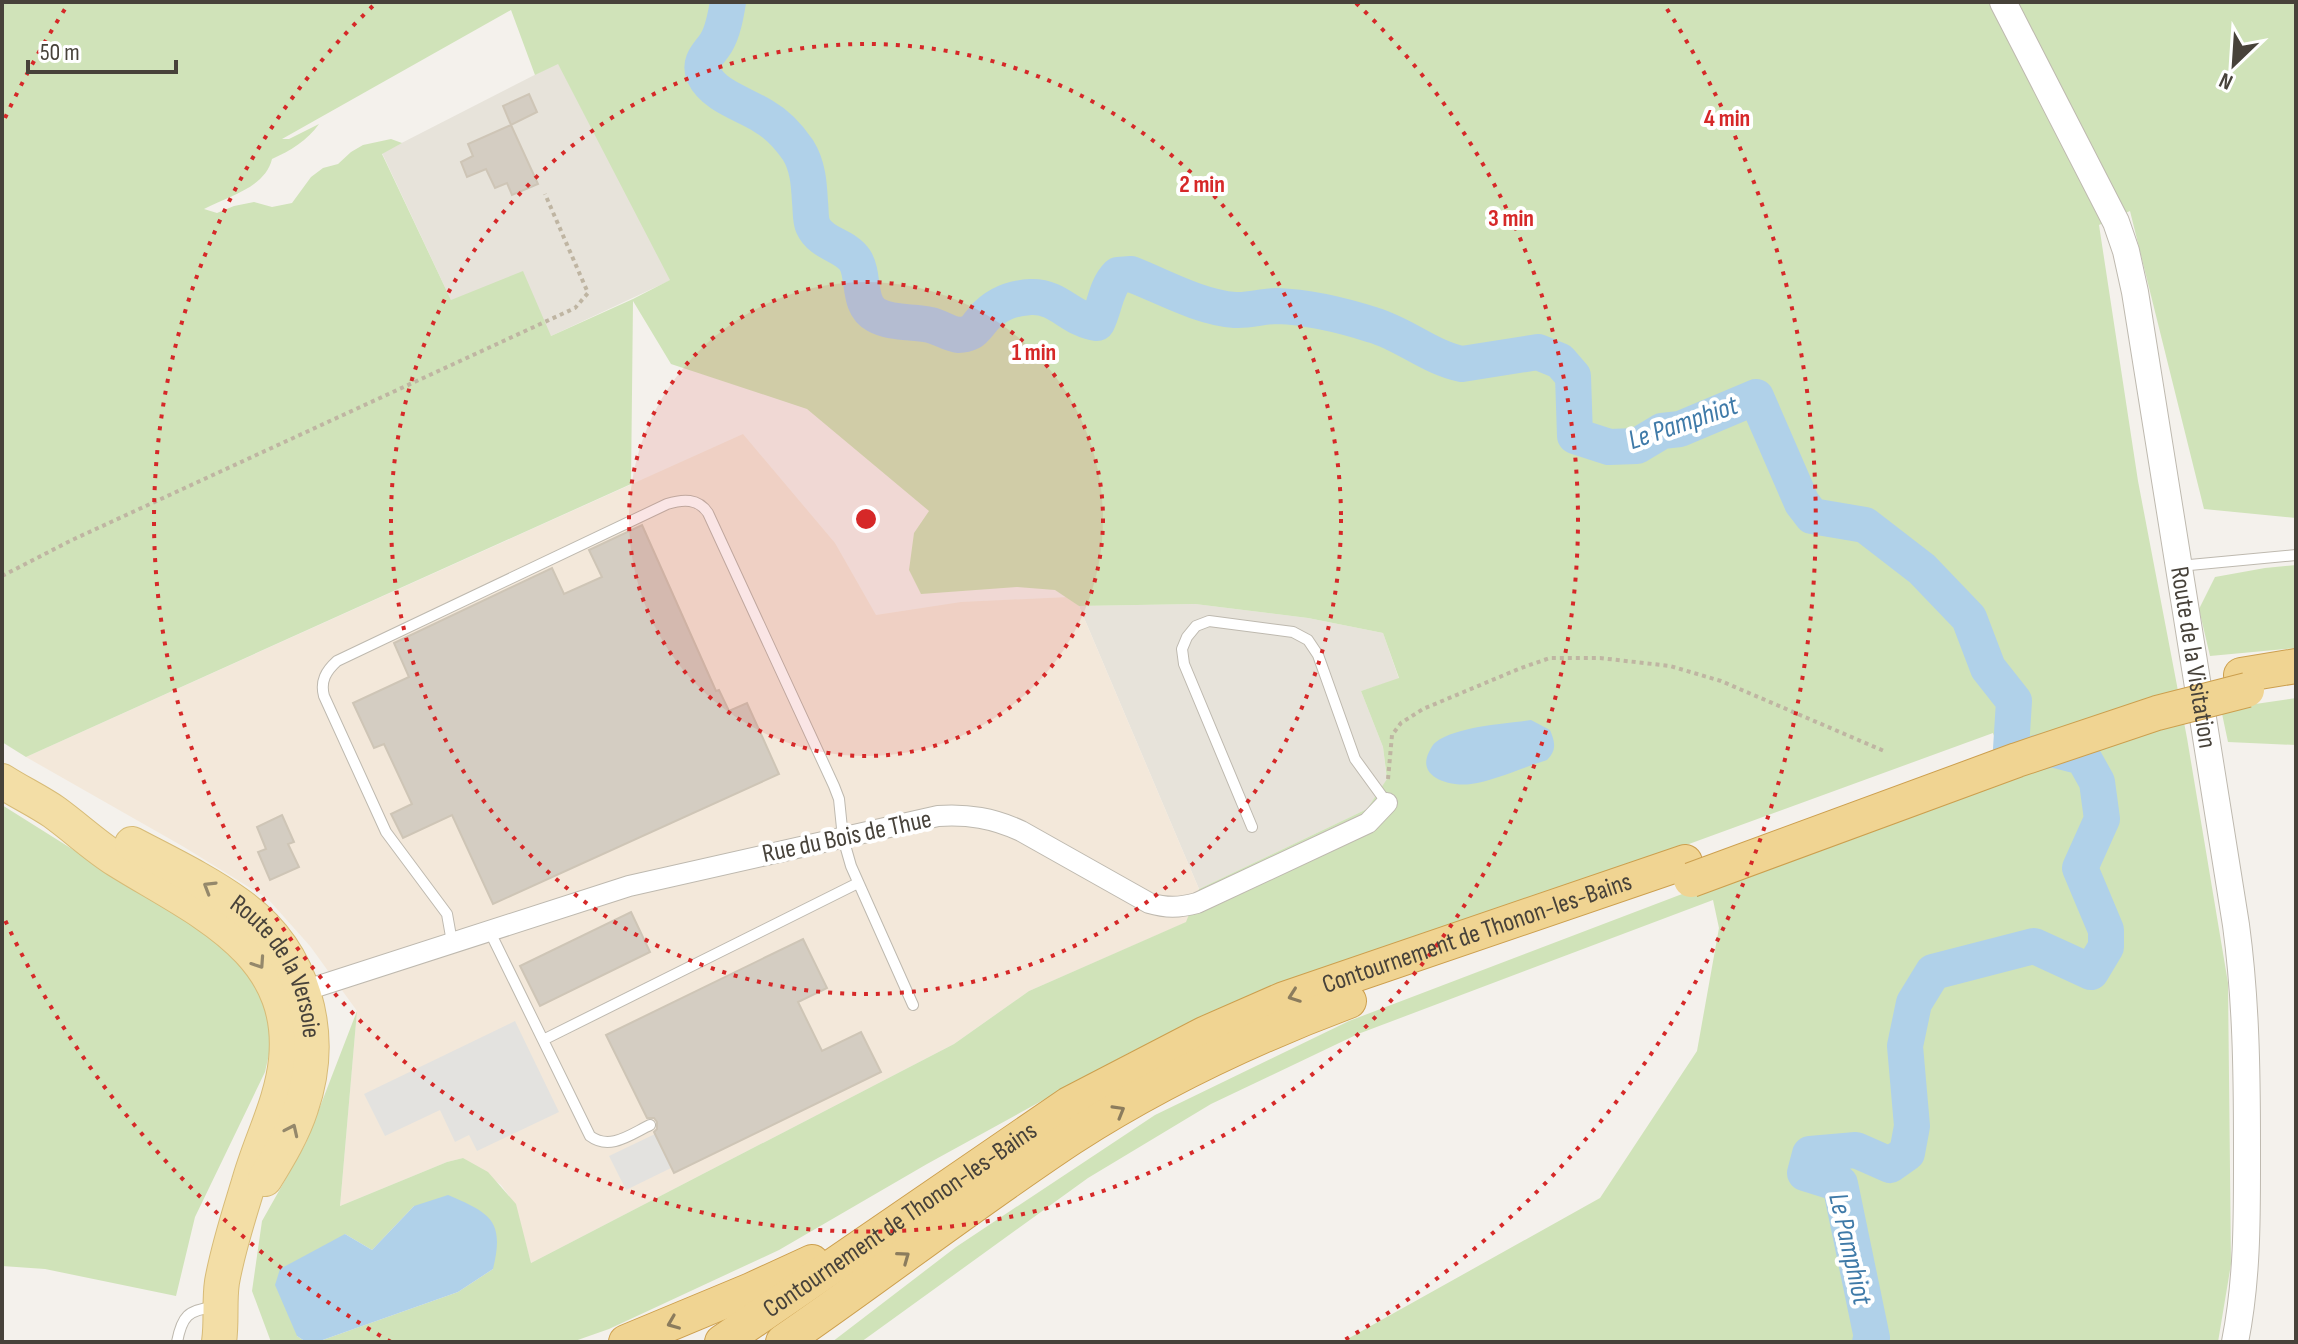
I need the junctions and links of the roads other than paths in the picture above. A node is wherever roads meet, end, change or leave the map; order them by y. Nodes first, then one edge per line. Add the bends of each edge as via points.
1 (2003, 2) edge
2 (2296, 555) edge
3 (2179, 566) junction
4 (2296, 666) edge
5 (2244, 683) junction
6 (2296, 683) edge
7 (2, 781) edge
8 (1387, 803) joint
9 (1252, 827) dead end
10 (843, 838) junction
11 (1688, 871) junction
12 (858, 883) junction
13 (489, 930) junction
14 (452, 942) junction
15 (291, 995) junction
16 (913, 1005) dead end
17 (543, 1040) junction
18 (650, 1125) dead end
19 (885, 1229) junction
20 (840, 1302) junction
21 (223, 1329) edge
22 (177, 1342) edge
23 (626, 1342) edge
24 (722, 1342) edge
25 (783, 1342) edge
26 (794, 1342) edge
27 (2235, 1342) edge

1 - 3 street, Route de la Visitation via 2126,251
2 - 3 lane
3 - 27 street, Route de la Visitation via 2244,992 2246,1261
4 - 5 highway, Contournement de Thonon-les-Bains
5 - 6 highway, Contournement de Thonon-les-Bains
5 - 11 highway, Contournement de Thonon-les-Bains, bridge
7 - 15 main road, Route de la Versoie via 221,924
8 - 9 lane via 1355,759 1308,640 1293,632 1209,621 1187,637 1184,664
8 - 10 street, Rue du Bois de Thue via 1368,823 1197,903 1171,908 1137,897 1010,826 978,817 938,816
10 - 12 lane
10 - 13 street, Rue du Bois de Thue via 629,886
10 - 14 lane via 837,792 708,513 696,502 673,502 337,661 326,673 324,696 386,832 447,914
11 -> 19 highway, Contournement de Thonon-les-Bains via 1284,999 1204,1034 1069,1104
20 -> 11 highway, Contournement de Thonon-les-Bains via 1073,1138 1210,1060 1315,1013
12 - 16 lane
12 - 17 lane
13 - 14 street, Rue du Bois de Thue
13 - 17 lane
14 - 15 street, Rue du Bois de Thue
15 - 21 main road, Route de la Versoie via 285,1071 225,1266
17 - 18 lane via 590,1136 615,1142
19 -> 23 highway
19 - 24 highway, Contournement de Thonon-les-Bains
20 - 25 highway, Contournement de Thonon-les-Bains
20 - 26 highway
21 - 22 lane via 198,1309 179,1328

